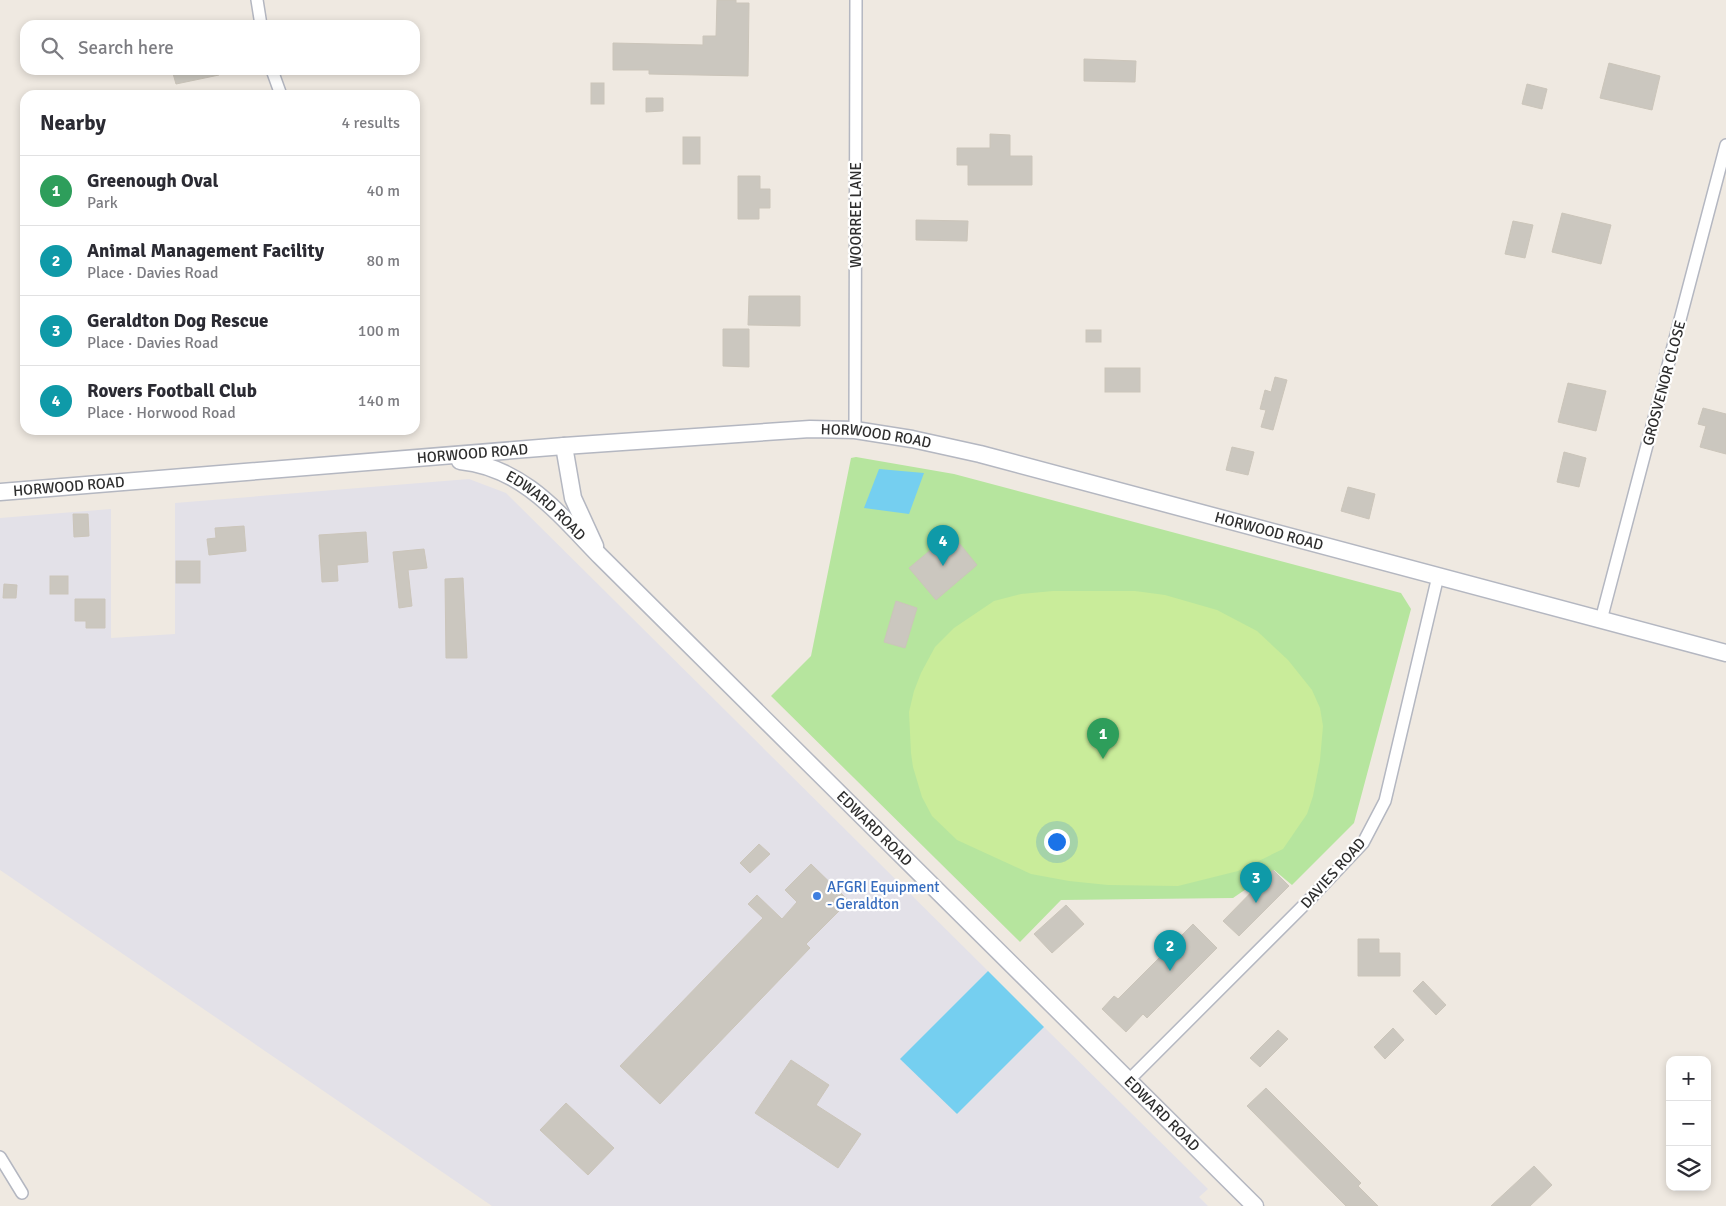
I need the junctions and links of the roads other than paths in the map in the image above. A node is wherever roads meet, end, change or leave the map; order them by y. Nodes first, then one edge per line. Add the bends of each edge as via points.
1 (257, 0) edge
2 (856, 0) edge
3 (260, 20) edge
4 (274, 75) edge
5 (280, 90) edge
6 (1726, 145) edge
7 (855, 430) junction
8 (564, 446) junction
9 (423, 457) junction
10 (0, 492) edge
11 (601, 557) junction
12 (1438, 576) junction
13 (1601, 620) junction
14 (1726, 653) edge
15 (1129, 1080) junction
16 (0, 1157) edge
17 (22, 1193) dead end
18 (1255, 1206) edge

1 - 3 street
2 - 7 street, WOORREE LANE
4 - 5 street
6 - 13 street, GROSVENOR CLOSE
7 - 8 main road, HORWOOD ROAD via 810,429
7 - 12 main road, HORWOOD ROAD via 980,454
8 - 9 main road, HORWOOD ROAD
8 - 11 main road, EDWARD ROAD via 573,498
9 - 10 main road, HORWOOD ROAD
9 - 11 main road, EDWARD ROAD via 488,466 514,478 541,496
11 - 15 main road, EDWARD ROAD
12 - 13 main road, HORWOOD ROAD
12 - 15 street, DAVIES ROAD via 1385,801 1363,843
13 - 14 main road, HORWOOD ROAD
15 - 18 main road, EDWARD ROAD
16 - 17 street

